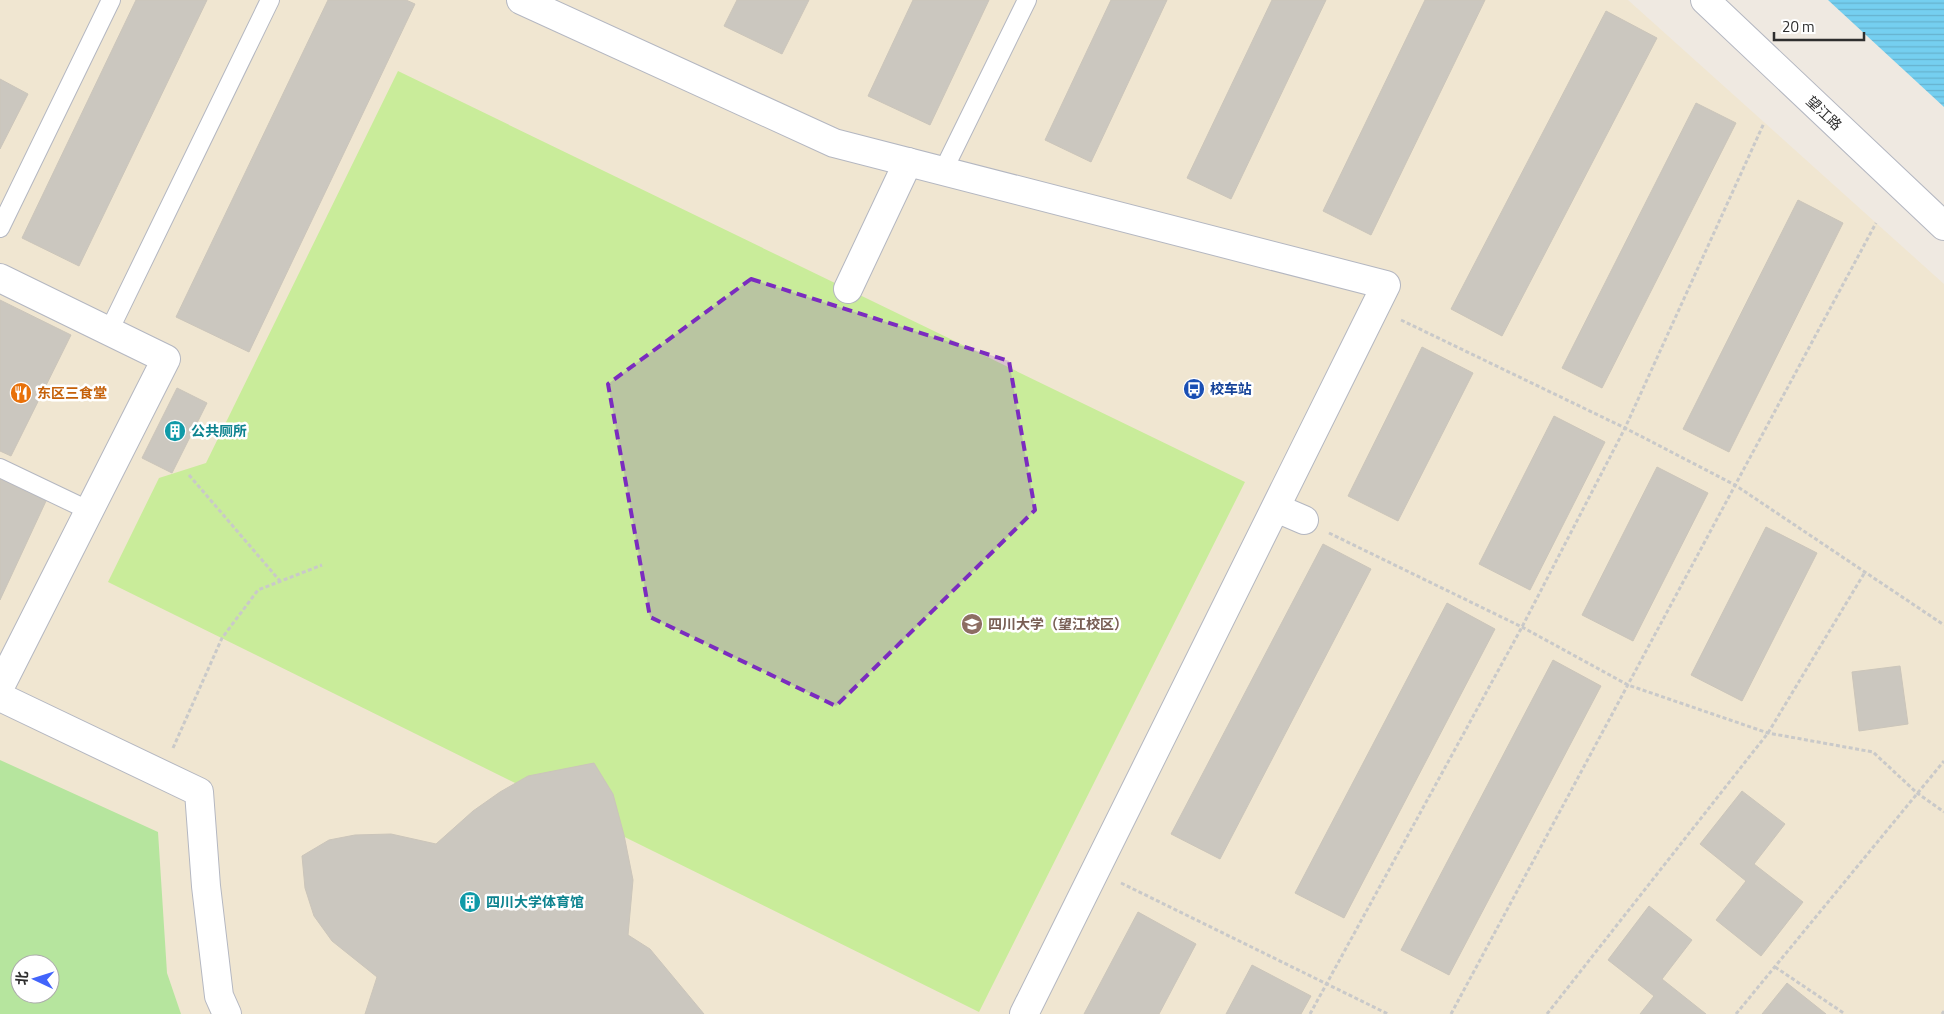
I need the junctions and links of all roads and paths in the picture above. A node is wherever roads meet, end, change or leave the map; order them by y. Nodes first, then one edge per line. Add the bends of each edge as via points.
1 (111, 0) edge
2 (270, 0) edge
3 (521, 0) edge
4 (1027, 0) edge
5 (1705, 0) edge
6 (1764, 122) dead end
7 (908, 162) junction
8 (943, 171) junction
9 (1876, 224) dead end
10 (1944, 226) edge
11 (0, 228) edge
12 (0, 278) edge
13 (848, 289) dead end
14 (1397, 318) dead end
15 (109, 331) junction
16 (1625, 428) junction
17 (0, 468) edge
18 (189, 476) dead end
19 (1735, 485) junction
20 (1276, 508) junction
21 (88, 510) junction
22 (1304, 520) joint
23 (322, 565) dead end
24 (1865, 572) junction
25 (280, 581) junction
26 (1944, 625) edge
27 (1522, 627) junction
28 (1628, 685) junction
29 (0, 688) edge
30 (0, 697) edge
31 (1768, 733) junction
32 (1944, 761) edge
33 (162, 774) junction
34 (1916, 793) junction
35 (1944, 812) edge
36 (1120, 883) dead end
37 (1775, 967) junction
38 (1326, 984) junction
39 (1944, 1011) edge
40 (226, 1014) edge
41 (1024, 1014) edge
42 (1310, 1014) edge
43 (1388, 1014) edge
44 (1451, 1014) edge
45 (1547, 1014) edge
46 (1736, 1014) edge
47 (1845, 1014) edge
48 (1942, 1014) edge

1 - 11 lane
2 - 15 lane
3 - 7 street via 834,143
4 - 8 lane
5 - 10 street, 望江路
6 - 16 path
7 - 8 street
7 - 13 street
8 - 20 street via 1386,285
9 - 19 path
12 - 15 street
14 - 16 path
15 - 21 street via 166,359
16 - 19 path
16 - 27 path
17 - 21 lane
18 - 25 path
19 - 24 path
19 - 28 path
20 - 22 street
20 - 41 street
21 - 29 street
22 - 27 path
23 - 25 path
24 - 26 path
24 - 31 path
25 - 33 path via 258,590 222,638
27 - 28 path
27 - 38 path
28 - 31 path
28 - 44 path
30 - 33 street
31 - 34 path via 1873,752
31 - 45 path
32 - 34 path
33 - 40 street via 199,792 219,996
34 - 35 path
34 - 37 path
36 - 38 path
37 - 46 path
37 - 47 path
38 - 42 path
38 - 43 path
39 - 48 path

